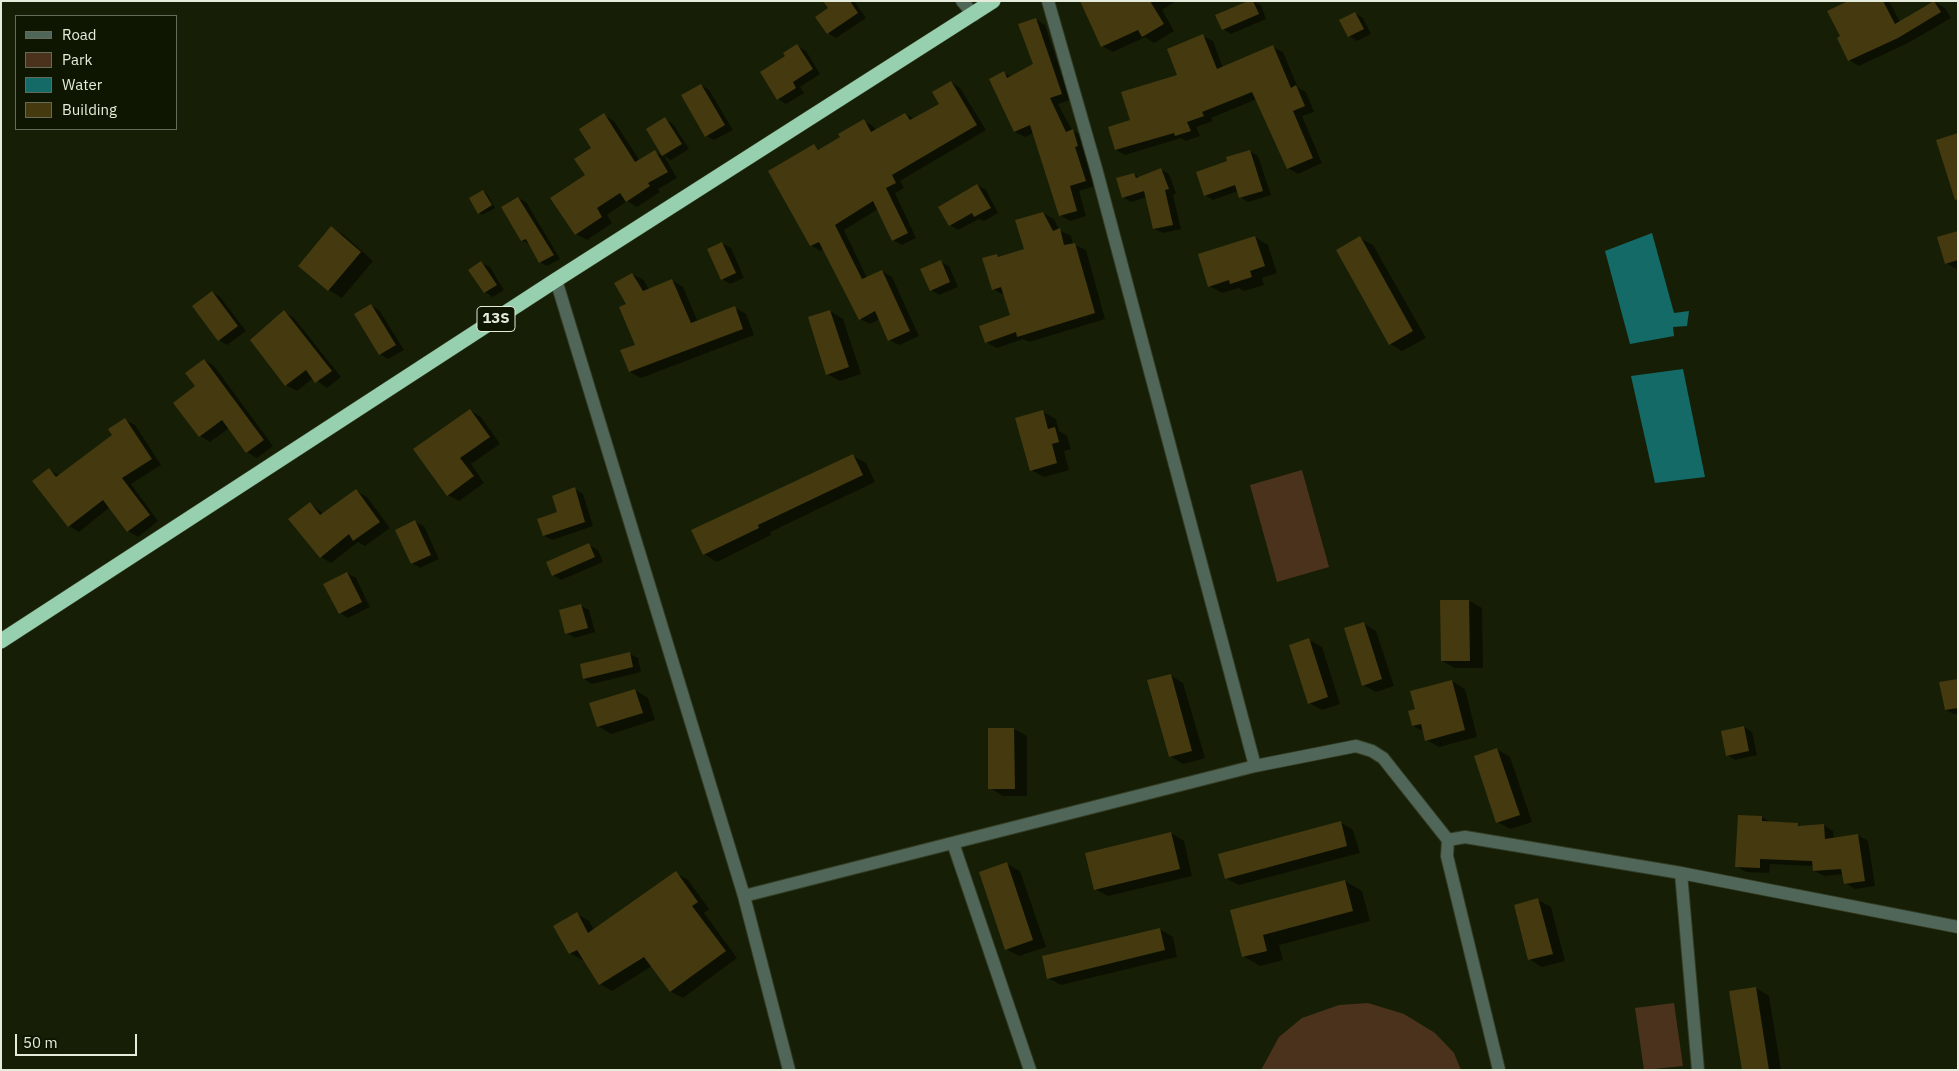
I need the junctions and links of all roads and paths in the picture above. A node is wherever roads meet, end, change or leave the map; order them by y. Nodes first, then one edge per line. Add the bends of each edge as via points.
1 (962, 1) edge
2 (993, 1) edge
3 (1048, 1) edge
4 (974, 15) junction
5 (556, 280) junction
6 (1, 641) edge
7 (1255, 766) junction
8 (1448, 840) junction
9 (953, 843) junction
10 (1681, 872) junction
11 (744, 896) junction
12 (1958, 927) edge
13 (789, 1070) edge
14 (1030, 1070) edge
15 (1499, 1070) edge
16 (1698, 1070) edge

1 - 4 street
2 - 4 highway, 13S
3 - 7 street via 1097,172
4 - 5 highway, 13S
5 - 6 highway, 13S
5 - 11 street
7 - 8 street via 1356,746 1372,751 1382,758
7 - 9 street
8 - 10 street via 1465,837
8 - 15 street via 1447,856
9 - 11 street
9 - 14 street
10 - 12 street
10 - 16 street
11 - 13 street

